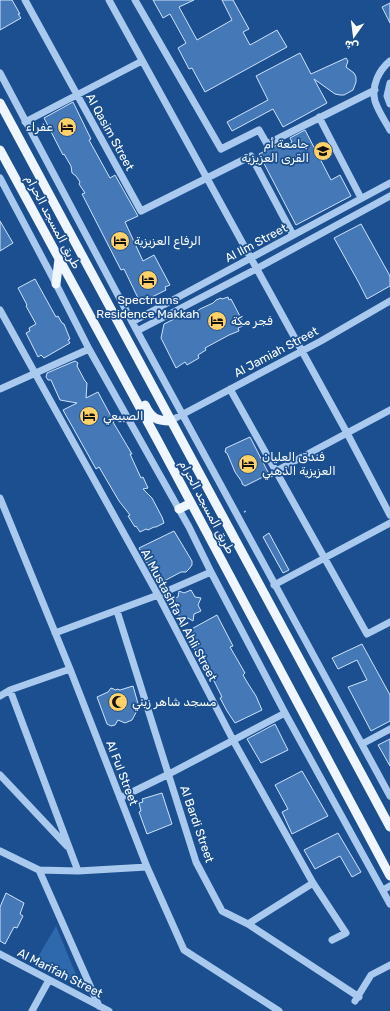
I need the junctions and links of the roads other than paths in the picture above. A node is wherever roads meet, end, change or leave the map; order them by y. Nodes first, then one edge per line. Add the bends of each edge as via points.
1 (25, 0) edge
2 (109, 0) edge
3 (135, 0) edge
4 (142, 61) junction
5 (390, 61) edge
6 (0, 73) edge
7 (390, 83) edge
8 (375, 90) junction
9 (77, 95) junction
10 (13, 98) junction
11 (0, 104) edge
12 (390, 104) edge
13 (319, 117) junction
14 (25, 122) junction
15 (390, 130) edge
16 (0, 150) edge
17 (0, 178) edge
18 (206, 179) junction
19 (390, 183) edge
20 (390, 196) edge
21 (361, 198) junction
22 (293, 235) junction
23 (250, 258) junction
24 (59, 259) junction
25 (256, 269) junction
26 (56, 284) junction
27 (390, 301) edge
28 (0, 310) edge
29 (132, 322) junction
30 (137, 331) junction
31 (100, 334) junction
32 (89, 349) junction
33 (301, 352) junction
34 (36, 373) junction
35 (0, 389) edge
36 (230, 389) junction
37 (390, 410) edge
38 (183, 414) junction
39 (170, 421) junction
40 (347, 433) junction
41 (276, 471) junction
42 (0, 498) edge
43 (191, 503) junction
44 (179, 509) junction
45 (390, 515) edge
46 (390, 523) edge
47 (325, 558) junction
48 (263, 564) junction
49 (251, 570) junction
50 (211, 572) junction
51 (274, 585) junction
52 (158, 595) junction
53 (117, 611) junction
54 (390, 622) edge
55 (55, 633) junction
56 (70, 669) junction
57 (10, 690) junction
58 (0, 696) edge
59 (285, 713) junction
60 (390, 729) edge
61 (233, 740) junction
62 (362, 744) junction
63 (169, 774) junction
64 (0, 775) edge
65 (390, 796) edge
66 (120, 798) junction
67 (390, 827) edge
68 (70, 849) junction
69 (0, 851) edge
70 (147, 867) junction
71 (39, 870) junction
72 (78, 871) junction
73 (390, 876) edge
74 (313, 884) junction
75 (390, 886) edge
76 (382, 890) junction
77 (390, 904) edge
78 (248, 924) junction
79 (332, 940) dead end
80 (0, 954) edge
81 (390, 965) edge
82 (49, 980) junction
83 (99, 1006) junction
84 (32, 1011) edge
85 (109, 1011) edge
86 (279, 1011) edge

1 - 9 street, Al Qasim Street
2 - 4 street
3 - 13 street via 221,149 259,130 267,144
4 - 9 street
4 - 18 street
5 - 8 street via 379,73
6 - 10 street
7 - 12 street via 387,96
8 - 13 street
8 - 15 street via 375,101
9 - 14 street
9 - 18 street, Al Qasim Street via 141,211
10 - 11 street
10 - 14 street
11 - 39 main road, طريق المسجد الحرام
13 - 21 street
14 - 29 street
16 - 24 main road, طريق المسجد الحرام
17 - 26 street
18 - 22 street via 251,156
18 - 23 street
19 - 21 street, Al Ilm Street
20 - 25 street, Al Ilm Street
21 - 22 street, Al Ilm Street
22 - 23 street, Al Ilm Street
23 - 25 street
23 - 29 street, Al Ilm Street
24 - 26 main road
24 - 31 main road, طريق المسجد الحرام
25 - 30 street, Al Ilm Street
25 - 33 street
26 - 32 street
27 - 33 street, Al Jamiah Street
28 - 34 street, Al Mustashfa Al Ahli Street
29 - 30 street
30 - 38 street
31 - 39 main road via 112,344 149,414 160,421
31 - 43 main road, طريق المسجد الحرام
32 - 34 street
32 - 44 street
33 - 36 street, Al Jamiah Street
33 - 40 street
34 - 35 street
34 - 52 street, Al Mustashfa Al Ahli Street
36 - 38 street, Al Jamiah Street
36 - 41 street
37 - 40 street
38 - 39 street, Al Jamiah Street
38 - 48 street
39 - 49 main road, طريق المسجد الحرام
40 - 41 street
40 - 45 street
41 - 47 street
42 - 55 street, Al Ful Street
43 - 44 main road
43 - 73 main road, طريق المسجد الحرام
44 - 50 street
46 - 47 street
47 - 51 street
47 - 54 street via 367,634
48 - 49 street
48 - 51 street
49 - 67 main road, طريق المسجد الحرام
50 - 52 street
50 - 59 street
51 - 62 street
52 - 53 street
52 - 61 street, Al Mustashfa Al Ahli Street
53 - 55 street
53 - 63 street, Al Bardi Street
55 - 56 street, Al Ful Street
56 - 57 street
56 - 66 street, Al Ful Street
57 - 58 street
57 - 68 street
59 - 61 street
59 - 76 street
60 - 62 street
61 - 63 street
61 - 74 street, Al Mustashfa Al Ahli Street
62 - 65 street
63 - 66 street
63 - 78 street, Al Bardi Street via 196,862 222,911
64 - 68 street
66 - 70 street, Al Ful Street
68 - 72 street
69 - 71 street
70 - 72 street
70 - 86 street, Al Ful Street via 184,950
71 - 72 street
71 - 83 street
74 - 78 street
74 - 79 street, Al Mustashfa Al Ahli Street via 346,933
75 - 76 street
76 - 77 street
78 - 81 street, Al Bardi Street via 357,999 371,975
80 - 82 street, Al Marifah Street
82 - 83 street, Al Marifah Street
82 - 84 street
83 - 85 street, Al Marifah Street

